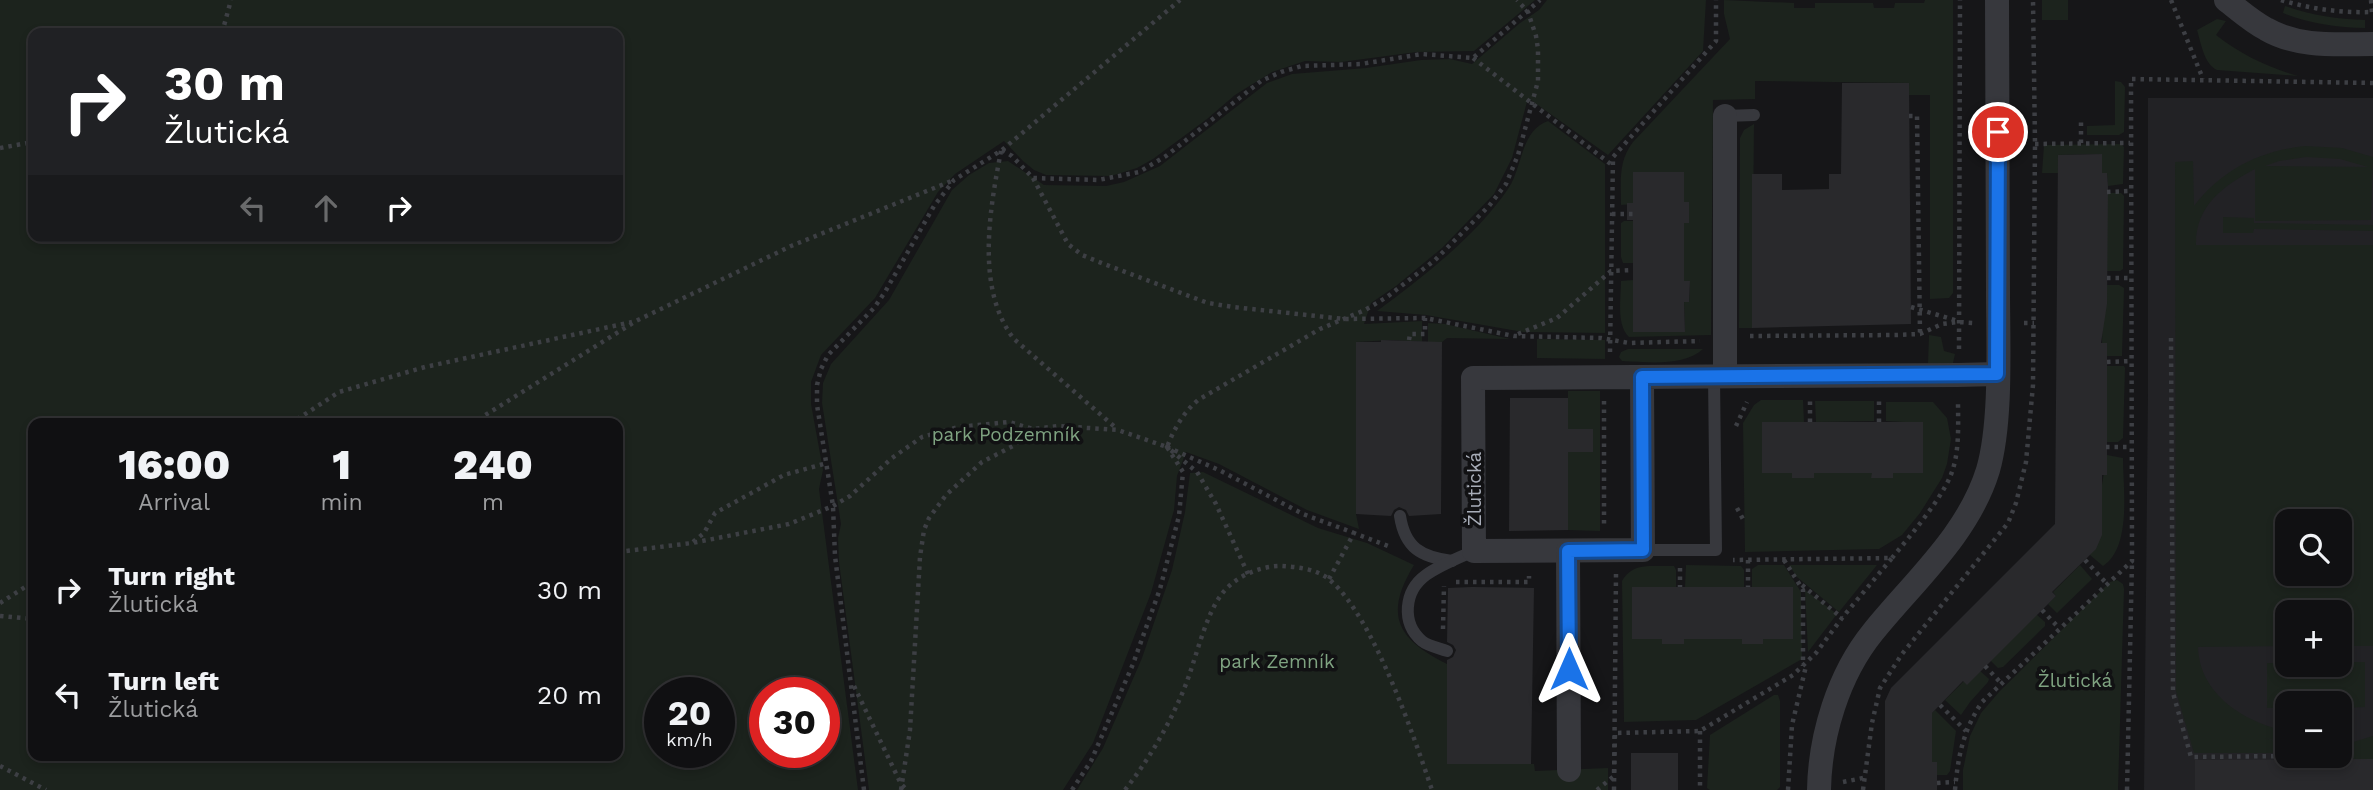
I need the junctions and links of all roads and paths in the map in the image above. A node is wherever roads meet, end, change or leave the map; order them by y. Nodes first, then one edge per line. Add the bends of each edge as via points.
1 (231, 0) edge
2 (1180, 0) edge
3 (1517, 0) edge
4 (1540, 0) edge
5 (1716, 0) edge
6 (1959, 0) edge
7 (1997, 0) edge
8 (2033, 0) edge
9 (2171, 0) edge
10 (2226, 0) edge
11 (2281, 0) edge
12 (2371, 0) edge
13 (1528, 12) junction
14 (2372, 12) edge
15 (223, 28) edge
16 (2373, 44) edge
17 (1473, 58) junction
18 (2203, 79) junction
19 (2373, 83) edge
20 (1532, 104) junction
21 (1754, 115) dead end
22 (1725, 116) joint
23 (1909, 116) dead end
24 (2081, 122) dead end
25 (28, 143) edge
26 (2130, 143) junction
27 (2081, 144) junction
28 (0, 148) edge
29 (1002, 150) junction
30 (1612, 165) junction
31 (1033, 178) junction
32 (954, 180) junction
33 (2130, 191) junction
34 (2107, 192) dead end
35 (1612, 214) junction
36 (1633, 214) dead end
37 (1633, 270) dead end
38 (1611, 271) junction
39 (2107, 278) dead end
40 (2131, 278) junction
41 (1911, 307) dead end
42 (1920, 309) junction
43 (1425, 318) junction
44 (1344, 319) junction
45 (636, 321) junction
46 (1958, 322) junction
47 (1998, 323) junction
48 (2034, 323) dead end
49 (1920, 334) junction
50 (1514, 336) junction
51 (1725, 337) junction
52 (2171, 338) dead end
53 (1610, 339) junction
54 (1409, 340) dead end
55 (2131, 361) junction
56 (2107, 362) dead end
57 (1997, 374) junction
58 (1958, 375) junction
59 (1719, 376) junction
60 (1611, 377) junction
61 (1642, 377) junction
62 (1810, 394) dead end
63 (1868, 394) dead end
64 (1749, 400) dead end
65 (1951, 400) dead end
66 (1958, 402) junction
67 (299, 418) edge
68 (481, 418) edge
69 (1810, 422) dead end
70 (1879, 422) dead end
71 (1033, 429) junction
72 (1735, 429) dead end
73 (1118, 430) junction
74 (1167, 447) junction
75 (2106, 447) dead end
76 (2131, 447) junction
77 (827, 463) junction
78 (1736, 502) dead end
79 (833, 506) junction
80 (1399, 516) dead end
81 (1744, 521) dead end
82 (1354, 533) junction
83 (692, 543) junction
84 (1393, 548) dead end
85 (1604, 550) junction
86 (1643, 550) junction
87 (623, 551) edge
88 (1463, 556) junction
89 (1892, 558) junction
90 (1568, 559) junction
91 (1679, 560) dead end
92 (1720, 560) dead end
93 (1748, 560) junction
94 (1784, 560) junction
95 (2085, 560) dead end
96 (2132, 561) junction
97 (1248, 574) junction
98 (1329, 579) junction
99 (1796, 580) junction
100 (2107, 584) junction
101 (28, 585) edge
102 (1680, 587) dead end
103 (1748, 587) dead end
104 (0, 603) edge
105 (2042, 610) dead end
106 (0, 616) edge
107 (1842, 618) junction
108 (28, 619) edge
109 (2059, 628) junction
110 (1447, 630) dead end
111 (1447, 651) dead end
112 (1805, 666) junction
113 (1985, 666) dead end
114 (852, 682) junction
115 (2001, 683) junction
116 (1940, 705) dead end
117 (1700, 731) junction
118 (1966, 731) junction
119 (1615, 733) junction
120 (2275, 756) edge
121 (0, 766) edge
122 (1569, 770) dead end
123 (1614, 776) junction
124 (1955, 782) junction
125 (1937, 783) dead end
126 (901, 787) edge
127 (46, 790) edge
128 (864, 790) edge
129 (907, 790) edge
130 (1072, 790) edge
131 (1125, 790) edge
132 (1432, 790) edge
133 (1598, 790) edge
134 (1614, 790) edge
135 (1700, 790) edge
136 (1788, 790) edge
137 (1819, 790) edge
138 (1955, 790) edge
139 (2127, 790) edge

1 - 15 path
2 - 29 path
3 - 13 path
4 - 13 path
5 - 30 path via 1716,41 1613,158
6 - 46 path
7 - 47 street
8 - 27 path via 2035,144
9 - 18 path
10 - 16 street via 2290,40
11 - 14 path via 2304,7
12 - 14 path
13 - 17 path
13 - 20 path via 1538,49
17 - 20 path
17 - 31 path via 1422,54 1362,64 1302,66 1261,82 1139,172 1098,180
18 - 19 path
18 - 26 path via 2131,79
20 - 30 path
20 - 44 path via 1506,184 1489,206 1424,270 1377,304
21 - 22 lane
22 - 51 street
23 - 42 path via 1917,116
24 - 27 path
25 - 28 path
26 - 27 path
26 - 33 path
29 - 31 path
29 - 32 path
29 - 73 path via 988,226 993,285 1003,323 1014,339
30 - 35 path
31 - 44 path via 1068,244 1082,255 1208,303
32 - 45 path via 791,246
32 - 77 path via 874,308 828,355 821,369 816,395
33 - 34 path
33 - 40 path
35 - 36 path
35 - 38 path
37 - 38 path
38 - 50 path via 1557,318
38 - 53 path
39 - 40 path
40 - 55 path
41 - 42 path
42 - 46 path
42 - 49 path
43 - 44 path
43 - 50 path
43 - 54 path via 1425,334 1409,334
44 - 74 path via 1198,400 1174,429
45 - 67 path via 425,367 339,392
45 - 68 path
46 - 47 path
46 - 49 path
46 - 58 path
47 - 48 path
47 - 57 street
49 - 51 path
50 - 53 path
51 - 53 path via 1629,343
51 - 59 street
52 - 120 path via 2173,693 2191,757
53 - 60 path
55 - 56 path
55 - 76 path
57 - 58 street, Žlutická
57 - 137 street via 1991,456 1977,496 1940,554 1855,659 1831,716
58 - 59 street, Žlutická
58 - 66 path
59 - 61 street, Žlutická
59 - 86 lane via 1716,550
60 - 61 street, Žlutická
60 - 85 path via 1604,394
60 - 88 street, Žlutická via 1473,378
61 - 86 street
62 - 69 path
63 - 70 path via 1879,398
64 - 72 path
65 - 66 path
66 - 89 path via 1958,441 1950,477
71 - 73 path
71 - 79 path via 1009,422 984,423 922,437
71 - 126 path via 976,467 936,508 924,530 910,730
73 - 74 path
74 - 82 path via 1303,514
74 - 97 path via 1198,472
74 - 130 path via 1183,472 1179,516 1160,589 1091,761
75 - 76 path
76 - 96 path
77 - 79 path
77 - 83 path via 784,475 715,513
78 - 81 path
79 - 83 path via 789,524
79 - 114 path
80 - 88 lane via 1415,549 1432,558
82 - 84 path
82 - 98 path
83 - 87 path
85 - 86 street, Žlutická
85 - 90 street, Žlutická
88 - 90 street, Žlutická
88 - 111 lane via 1426,575 1415,585 1407,605 1415,634 1424,643
89 - 94 path
89 - 107 path
90 - 110 path via 1530,568 1529,582 1445,582 1441,629
90 - 119 path via 1580,571 1616,568
90 - 122 street
91 - 102 path
92 - 93 path
93 - 94 path
93 - 103 path
94 - 99 path
95 - 100 path
96 - 100 path
96 - 139 path
97 - 98 path via 1273,566 1291,567
97 - 131 path via 1226,590 1214,607 1174,710
98 - 132 path via 1355,612 1378,655
99 - 107 path
99 - 112 path via 1803,590
100 - 109 path
101 - 104 path
105 - 109 path
106 - 108 path
107 - 112 path
109 - 115 path
112 - 117 path
112 - 136 path via 1792,725
113 - 115 path
114 - 126 path
114 - 128 path
115 - 118 path via 1982,702
116 - 118 path
117 - 119 path
117 - 135 path
118 - 124 path
119 - 123 path
121 - 127 path
123 - 133 path
123 - 134 path
124 - 125 path
124 - 138 path
126 - 129 path

